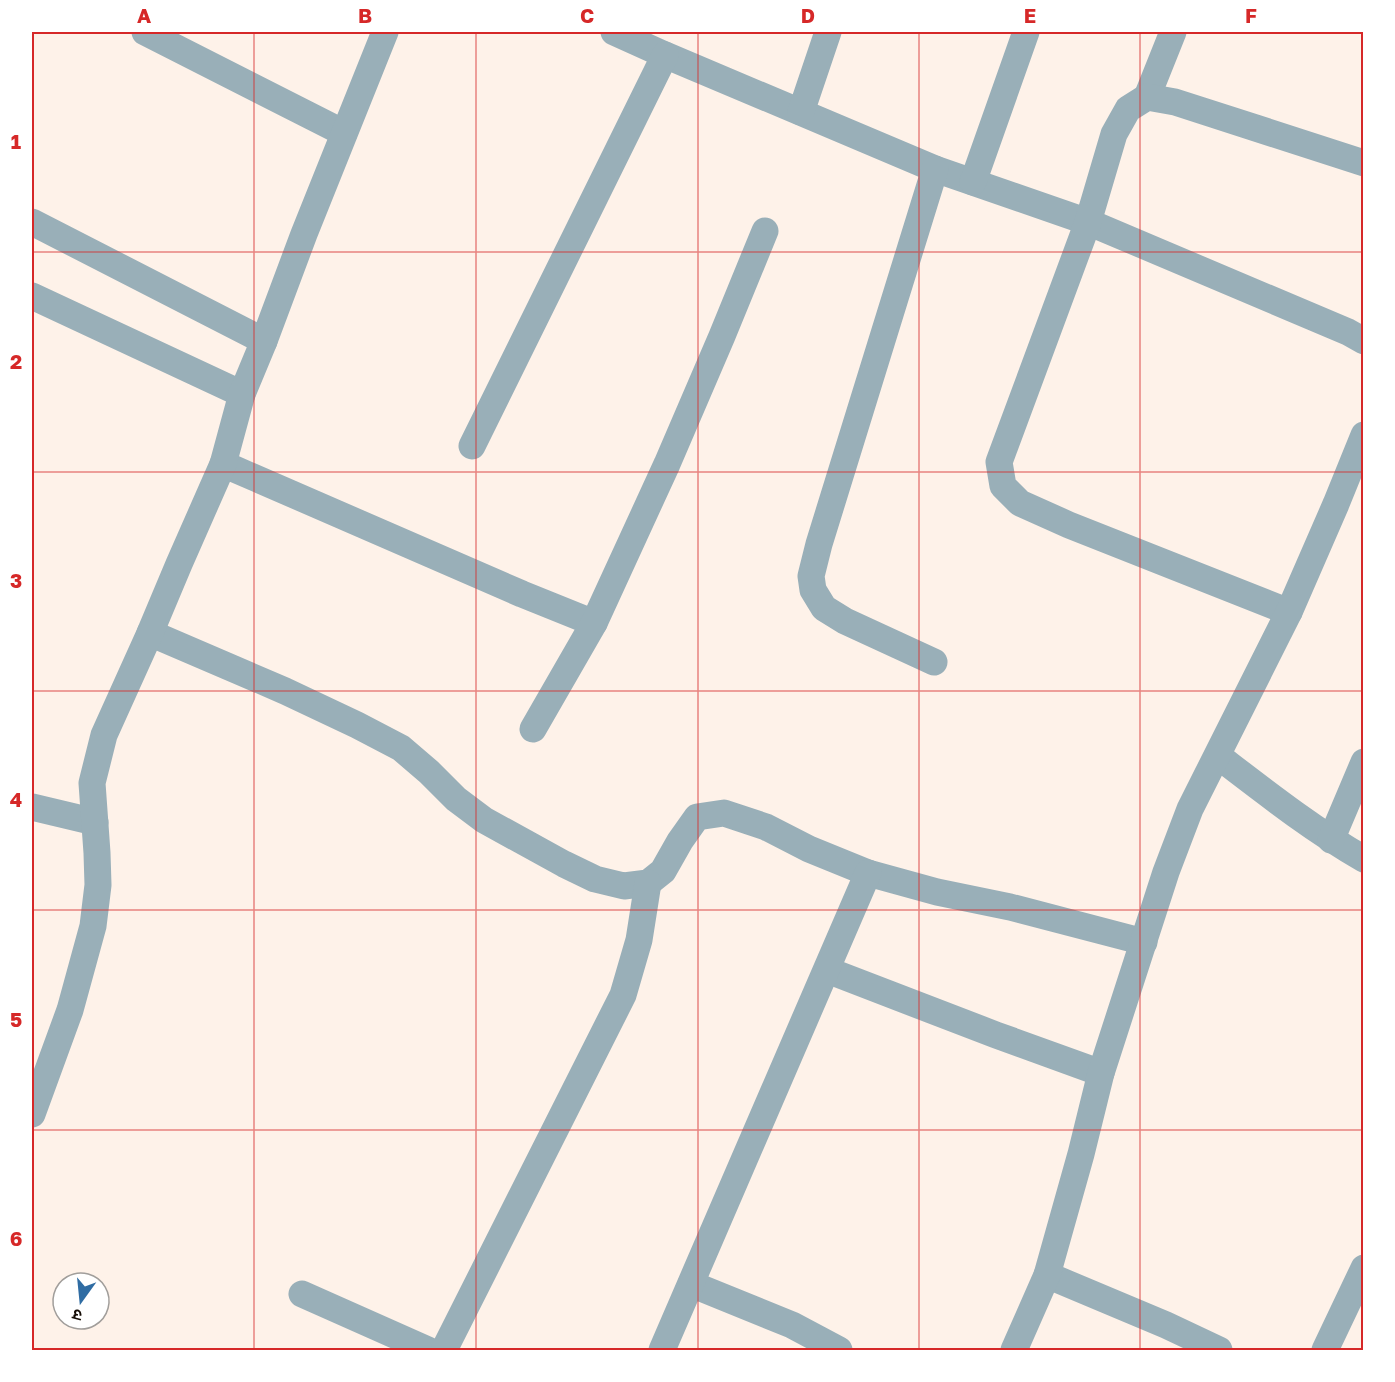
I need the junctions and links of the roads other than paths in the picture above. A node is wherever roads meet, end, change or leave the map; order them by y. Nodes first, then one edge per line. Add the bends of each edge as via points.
1 (145, 32) edge
2 (386, 32) edge
3 (614, 32) edge
4 (828, 32) edge
5 (1026, 32) edge
6 (1173, 32) edge
7 (665, 55) junction
8 (1147, 97) junction
9 (801, 112) junction
10 (344, 133) junction
11 (1364, 163) edge
12 (935, 169) junction
13 (974, 182) junction
14 (32, 222) edge
15 (1088, 222) junction
16 (765, 231) dead end
17 (32, 296) edge
18 (1364, 340) edge
19 (264, 341) junction
20 (242, 394) junction
21 (1364, 435) edge
22 (472, 446) dead end
23 (223, 464) junction
24 (1289, 612) junction
25 (594, 623) junction
26 (150, 633) junction
27 (934, 662) dead end
28 (533, 729) dead end
29 (1218, 756) junction
30 (1364, 762) edge
31 (32, 807) edge
32 (95, 822) junction
33 (1331, 840) junction
34 (1364, 859) edge
35 (868, 873) junction
36 (648, 884) junction
37 (1144, 942) junction
38 (827, 970) junction
39 (1101, 1073) junction
40 (34, 1097) edge
41 (1364, 1268) edge
42 (1047, 1275) junction
43 (691, 1284) junction
44 (302, 1294) dead end
45 (428, 1350) edge
46 (444, 1350) edge
47 (662, 1350) edge
48 (839, 1350) edge
49 (1014, 1350) edge
50 (1219, 1350) edge
51 (1325, 1350) edge

1 - 10 street
2 - 10 street
3 - 7 street
4 - 9 street
5 - 13 street
6 - 8 street
7 - 9 street
7 - 22 street
8 - 11 street via 1175,102
8 - 15 street via 1128,109 1114,134
9 - 12 street
10 - 19 street
12 - 13 street
12 - 27 street via 811,576 813,590 824,608
13 - 15 street
14 - 19 street
15 - 18 street
15 - 24 street via 999,462 1003,486 1020,503
16 - 25 street via 667,464
17 - 20 street
19 - 20 street
20 - 23 street
21 - 24 street
23 - 25 street
23 - 26 street
24 - 29 street
25 - 28 street
26 - 32 street via 104,735 92,783
26 - 36 street via 285,691 401,748 484,820 564,864 595,879 624,886
29 - 33 street
29 - 37 street via 1191,809
30 - 33 street
31 - 32 street
32 - 40 street via 98,885 93,926 70,1010
33 - 34 street
35 - 36 street via 766,827 724,813 697,817 663,870
35 - 37 street
35 - 38 street
36 - 46 street via 639,940 623,994
37 - 39 street
38 - 39 street
38 - 43 street
39 - 42 street
41 - 51 street
42 - 49 street
42 - 50 street
43 - 47 street
43 - 48 street via 792,1325
44 - 45 street

